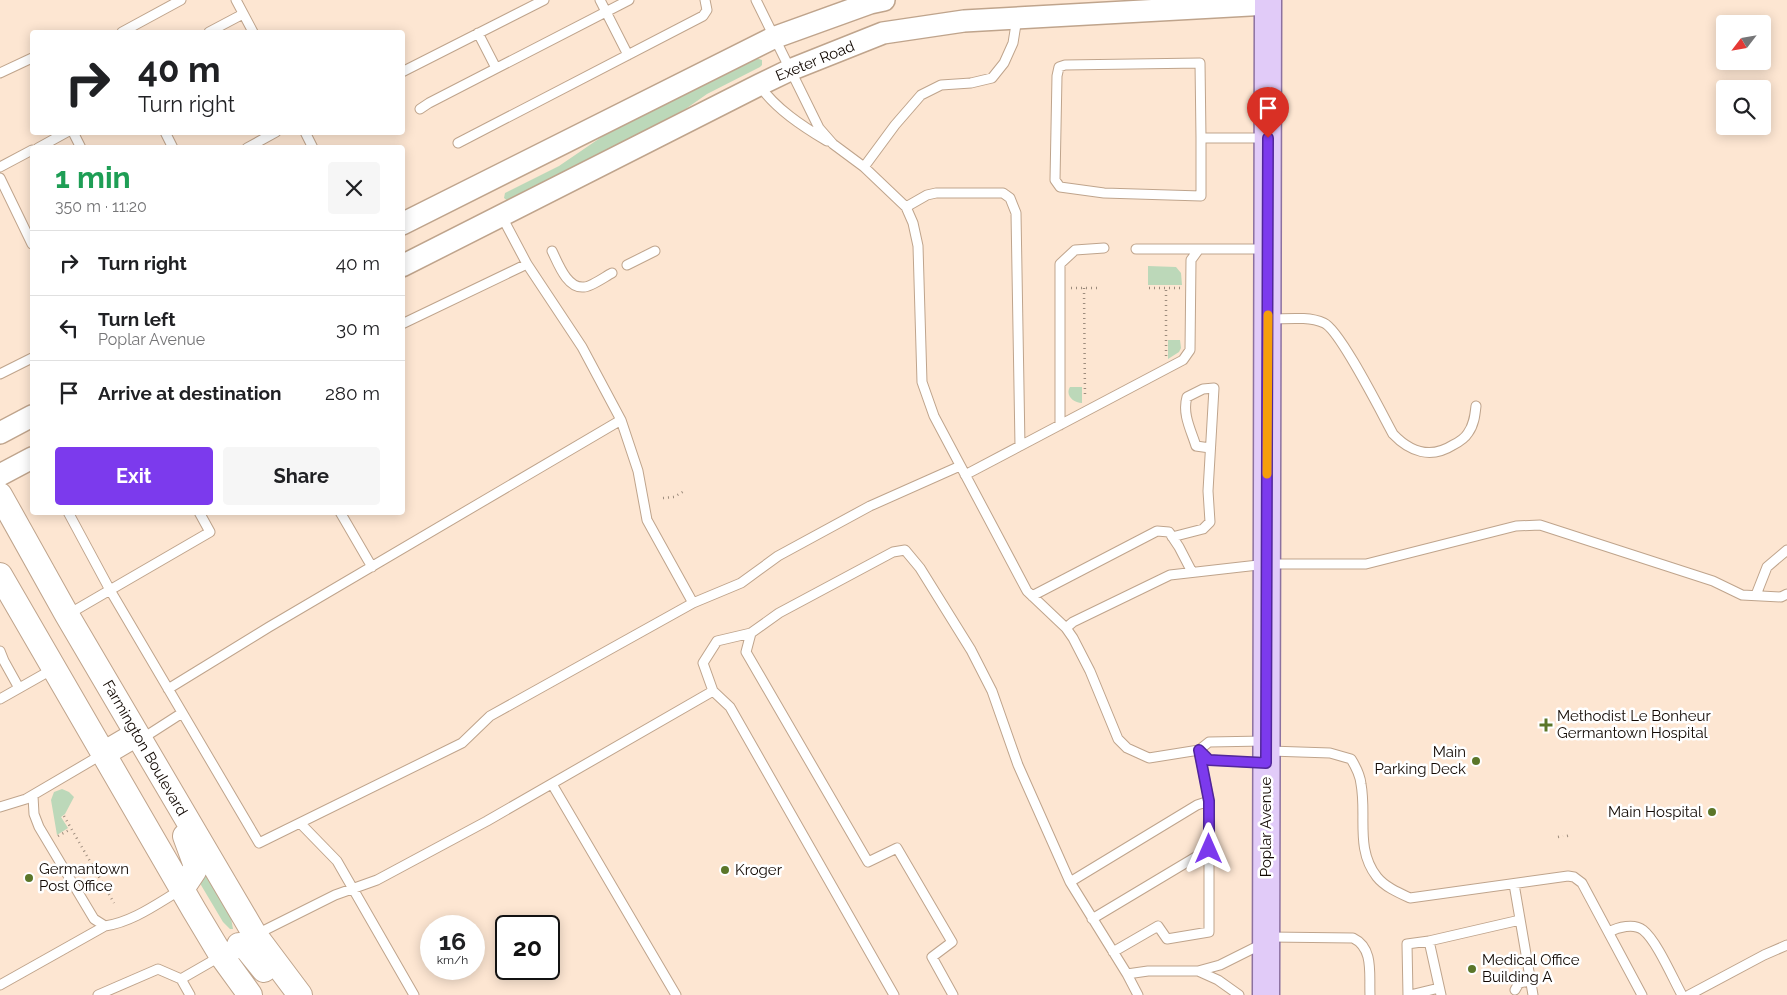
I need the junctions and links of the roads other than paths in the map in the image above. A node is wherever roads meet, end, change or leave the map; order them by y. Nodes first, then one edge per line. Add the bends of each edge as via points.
1 (181, 0) edge
2 (236, 0) edge
3 (544, 0) edge
4 (600, 0) edge
5 (629, 0) edge
6 (706, 0) edge
7 (756, 0) edge
8 (884, 0) edge
9 (1268, 2) edge
10 (606, 12) junction
11 (243, 14) junction
12 (1017, 18) junction
13 (126, 30) edge
14 (213, 30) edge
15 (252, 30) edge
16 (478, 34) junction
17 (774, 38) junction
18 (628, 55) junction
19 (30, 59) edge
20 (496, 68) junction
21 (405, 70) edge
22 (790, 70) junction
23 (0, 74) edge
24 (758, 85) junction
25 (420, 109) dead end
26 (62, 135) edge
27 (271, 135) edge
28 (1201, 138) junction
29 (1268, 138) junction
30 (458, 143) dead end
31 (833, 144) junction
32 (43, 145) edge
33 (252, 145) edge
34 (30, 151) edge
35 (0, 167) edge
36 (864, 167) junction
37 (0, 178) edge
38 (906, 207) junction
39 (501, 215) junction
40 (405, 222) edge
41 (30, 240) edge
42 (1104, 248) dead end
43 (1136, 249) dead end
44 (1199, 249) junction
45 (1268, 249) junction
46 (552, 251) dead end
47 (655, 251) dead end
48 (405, 264) edge
49 (527, 264) junction
50 (627, 265) dead end
51 (612, 273) dead end
52 (1268, 319) junction
53 (405, 323) edge
54 (30, 359) edge
55 (0, 374) edge
56 (1476, 406) dead end
57 (30, 417) edge
58 (622, 420) junction
59 (1060, 426) junction
60 (0, 432) edge
61 (1020, 446) junction
62 (1210, 448) junction
63 (30, 459) edge
64 (960, 466) junction
65 (0, 475) edge
66 (965, 475) junction
67 (0, 496) edge
68 (70, 515) edge
69 (201, 515) edge
70 (342, 515) edge
71 (1172, 537) junction
72 (1787, 550) edge
73 (1267, 564) junction
74 (372, 567) junction
75 (1192, 572) junction
76 (0, 575) edge
77 (110, 590) junction
78 (1787, 594) edge
79 (1032, 596) junction
80 (1756, 596) junction
81 (693, 603) junction
82 (67, 615) junction
83 (1066, 628) junction
84 (751, 633) junction
85 (0, 651) edge
86 (53, 668) junction
87 (19, 688) junction
88 (168, 689) junction
89 (713, 691) junction
90 (0, 699) edge
91 (182, 713) junction
92 (139, 737) junction
93 (1199, 750) junction
94 (1267, 751) junction
95 (103, 754) junction
96 (166, 783) junction
97 (552, 784) junction
98 (33, 796) junction
99 (1209, 801) junction
100 (0, 807) edge
101 (300, 823) junction
102 (1209, 849) junction
103 (1070, 882) junction
104 (1514, 884) junction
105 (182, 888) junction
106 (354, 888) junction
107 (1092, 919) junction
108 (1520, 920) junction
109 (105, 926) junction
110 (1609, 932) junction
111 (1266, 940) junction
112 (1429, 941) junction
113 (238, 945) junction
114 (1787, 945) edge
115 (1113, 952) junction
116 (1198, 971) junction
117 (1126, 974) junction
118 (181, 979) junction
119 (1530, 981) junction
120 (0, 985) edge
121 (1514, 990) dead end
122 (1440, 992) edge
123 (98, 995) edge
124 (190, 995) edge
125 (250, 995) edge
126 (283, 995) edge
127 (300, 995) edge
128 (414, 995) edge
129 (676, 995) edge
130 (894, 995) edge
131 (953, 995) edge
132 (1138, 995) edge
133 (1239, 995) edge
134 (1266, 995) edge
135 (1370, 995) edge
136 (1409, 995) edge
137 (1533, 995) edge
138 (1642, 995) edge
139 (1682, 995) edge
140 (1689, 995) edge

1 - 13 lane
2 - 11 lane
3 - 16 lane
4 - 10 lane
5 - 10 lane
6 - 18 lane via 708,10 703,16
7 - 17 lane
8 - 17 street
9 - 12 street, Exeter Road
9 - 29 main road, Poplar Avenue
10 - 18 lane
10 - 20 lane
11 - 14 lane
11 - 15 lane
12 - 22 street, Exeter Road via 964,21 883,33
12 - 36 lane via 1013,43 1004,63 992,78 941,85 921,95
16 - 20 lane
16 - 21 lane
17 - 22 lane
17 - 40 street
18 - 30 lane
19 - 23 lane
20 - 25 lane
22 - 24 street, Exeter Road
22 - 31 lane via 819,128
24 - 31 lane via 769,99 810,131
24 - 39 street, Exeter Road
26 - 32 lane
27 - 33 lane
28 - 28 lane via 1200,196 1104,193 1060,187 1056,180 1059,67 1200,63
28 - 29 lane
29 - 45 main road, Poplar Avenue
31 - 36 lane
34 - 35 lane
36 - 38 lane
37 - 41 lane
38 - 61 lane via 936,193 1004,193 1010,198 1016,213
38 - 64 lane via 918,246 922,382 934,416
39 - 48 street, Exeter Road
39 - 49 lane
42 - 59 lane via 1075,250 1060,264
43 - 44 lane
44 - 45 lane
44 - 59 lane via 1191,260 1190,350 1183,360
45 - 52 main road, Poplar Avenue
46 - 51 lane via 566,277 575,285 585,288
47 - 50 lane
49 - 53 lane
49 - 58 lane via 582,347
52 - 56 lane via 1312,319 1330,326 1393,434 1416,452 1438,452 1464,438 1473,423
52 - 73 main road, Poplar Avenue
54 - 55 lane
57 - 60 street
58 - 74 lane
58 - 81 lane via 638,471 647,520
59 - 61 lane
61 - 66 lane
62 - 62 lane via 1212,422 1214,388 1203,389 1188,397 1184,407 1196,446
62 - 71 lane via 1210,522 1203,529
63 - 65 street
64 - 66 lane
64 - 81 lane via 870,506 778,556 741,582
66 - 79 lane
67 - 82 main road, Farmington Boulevard
68 - 77 lane
69 - 77 lane via 210,532
70 - 74 lane
71 - 75 lane
71 - 79 lane via 1169,532 1157,531
72 - 80 lane via 1767,566
73 - 75 lane
73 - 80 lane via 1366,564 1516,526 1540,525 1713,581 1742,595
73 - 94 main road, Poplar Avenue
74 - 88 lane
75 - 83 lane via 1170,575
76 - 86 main road, Farmington Boulevard
77 - 82 lane
77 - 88 lane
78 - 80 lane via 1780,597
79 - 83 lane
81 - 101 lane via 490,716 462,743
82 - 92 main road, Farmington Boulevard
83 - 93 lane via 1090,671 1118,739 1127,748 1149,758
84 - 89 lane via 717,641 703,663
84 - 103 lane via 779,613 893,552 905,550 920,568 971,650 992,691 1018,765
84 - 131 lane via 746,652 868,862 897,848 952,942 932,957
85 - 87 lane
86 - 87 lane
86 - 95 main road, Farmington Boulevard
87 - 90 lane
88 - 91 lane
89 - 97 lane
89 - 130 lane via 730,708
91 - 92 lane
91 - 101 lane via 259,843
92 - 95 main road
92 - 96 main road, Farmington Boulevard
93 - 94 lane via 1209,742
93 - 94 lane via 1209,760
93 - 99 lane
94 - 104 lane via 1330,753 1351,759 1362,786 1362,835 1366,859 1378,878 1394,891 1410,898
94 - 111 main road, Poplar Avenue
95 - 98 lane
95 - 105 main road, Farmington Boulevard
96 - 105 main road via 196,866
96 - 113 main road, Farmington Boulevard
97 - 106 lane via 377,880
97 - 129 lane
98 - 100 lane
98 - 109 lane via 34,814 48,842 94,919
99 - 102 lane
99 - 103 lane via 1197,805
101 - 106 lane via 337,862
102 - 107 lane
102 - 115 lane via 1209,932 1167,939 1158,926
103 - 107 lane
104 - 108 lane
104 - 110 lane via 1574,877 1582,883
105 - 109 lane via 130,919
105 - 113 main road, Farmington Boulevard
106 - 113 lane via 334,895
106 - 128 lane
107 - 115 lane
108 - 112 lane
108 - 119 lane
109 - 120 lane
110 - 138 lane
110 - 139 lane via 1630,926 1643,930
111 - 116 lane via 1220,965
111 - 134 main road, Poplar Avenue
111 - 135 lane via 1354,938 1362,942 1368,954
112 - 122 lane
112 - 136 lane via 1406,944
113 - 118 lane
113 - 125 main road, Farmington Boulevard
113 - 126 main road via 247,949
113 - 127 main road, Farmington Boulevard
114 - 140 lane
115 - 117 lane
116 - 117 lane
116 - 133 lane
117 - 132 lane
118 - 123 lane via 158,969
118 - 124 lane
119 - 121 lane via 1519,983
119 - 137 lane
122 - 136 lane

